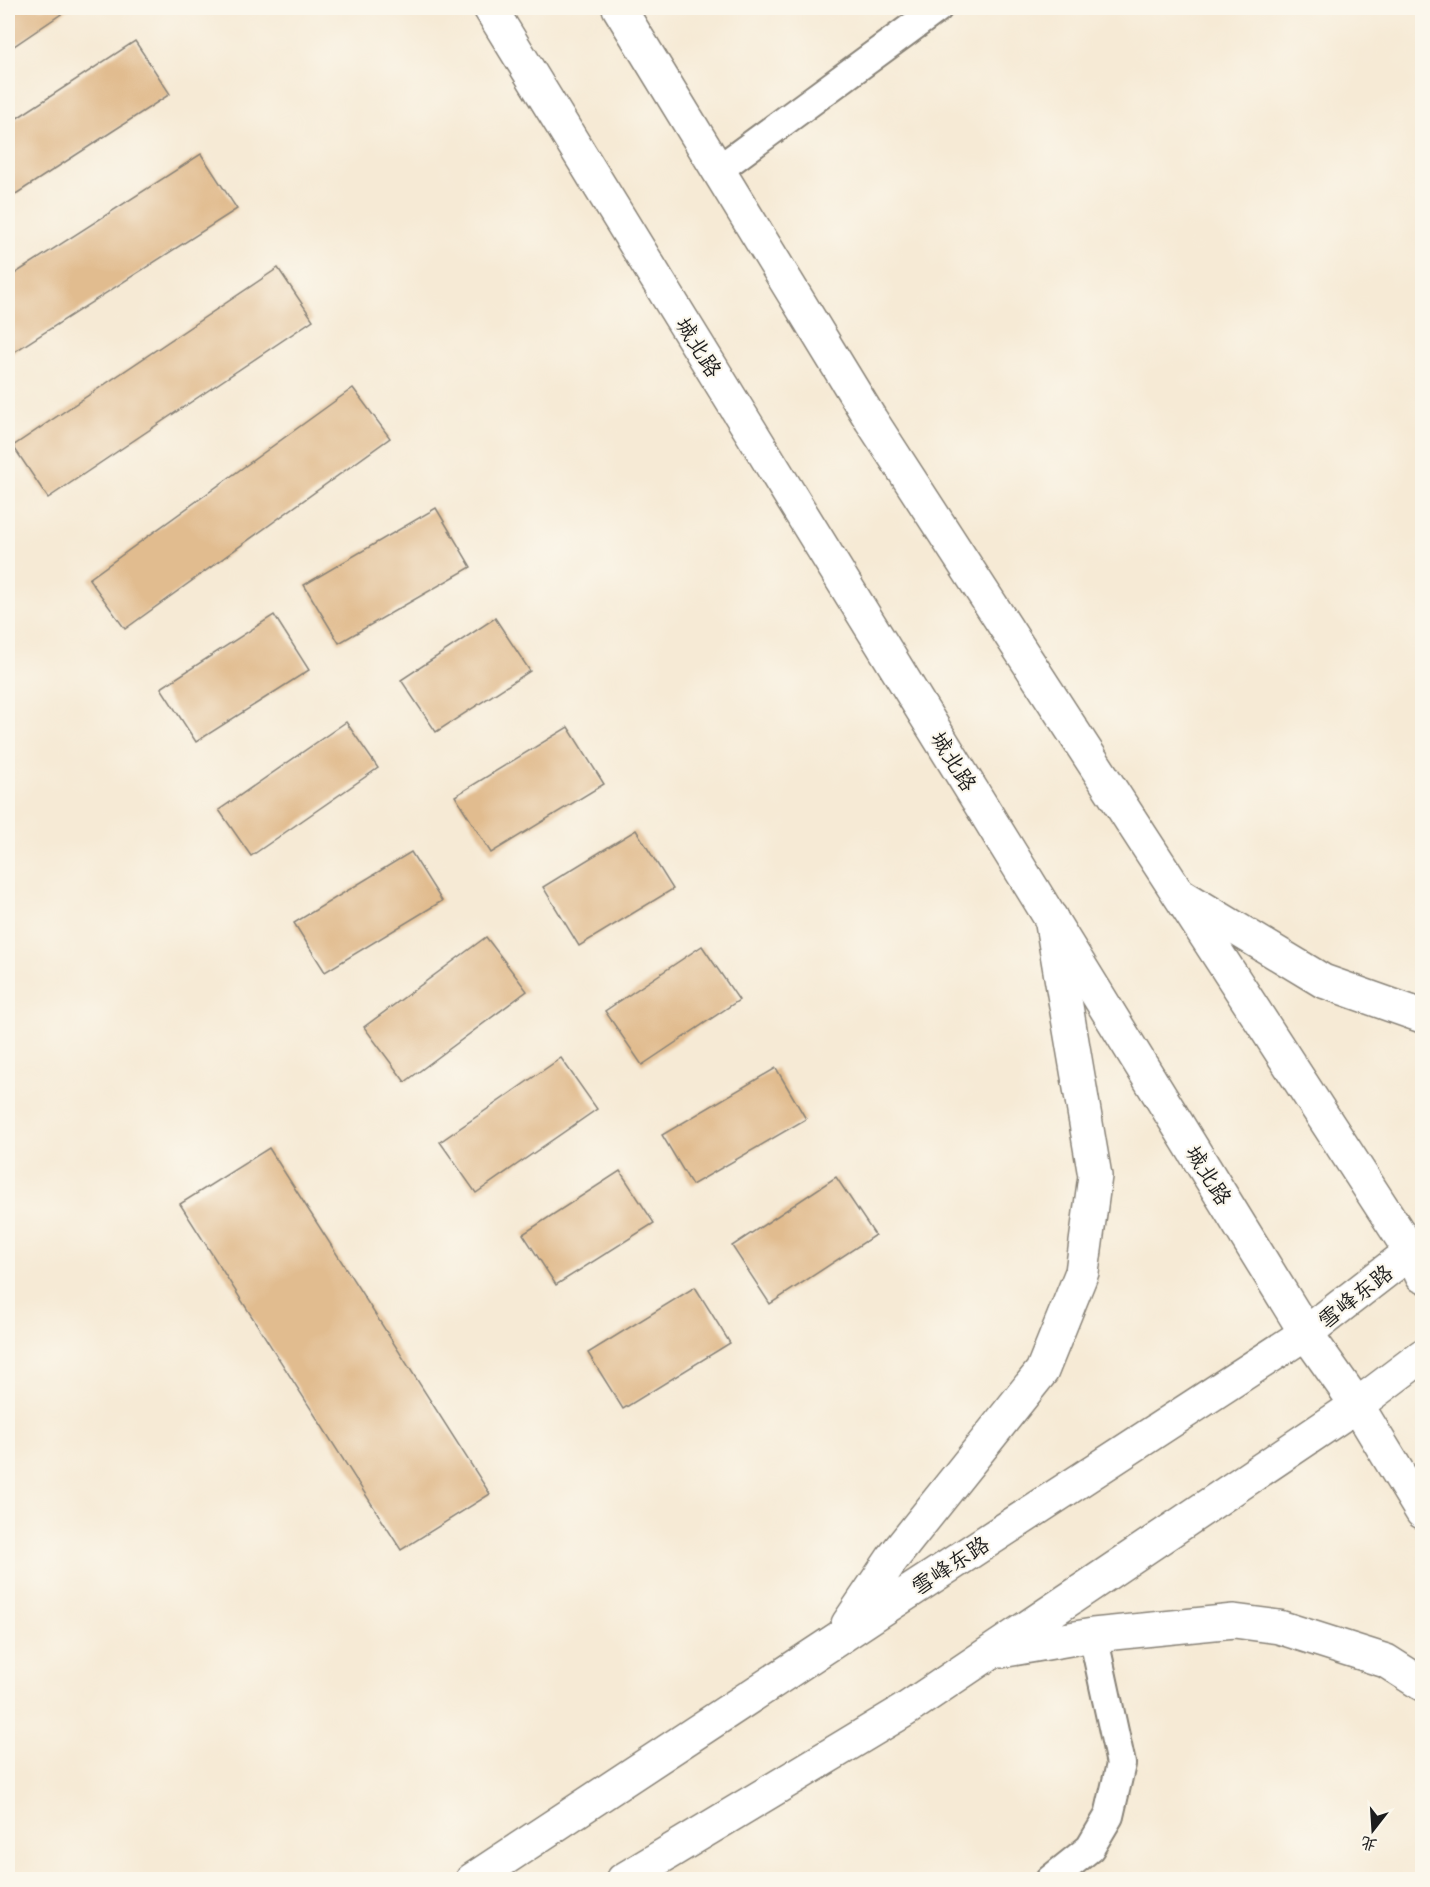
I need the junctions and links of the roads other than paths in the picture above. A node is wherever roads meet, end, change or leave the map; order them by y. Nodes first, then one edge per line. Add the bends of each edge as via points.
1 (490, 8) edge
2 (619, 8) edge
3 (938, 8) edge
4 (718, 170) junction
5 (1179, 894) junction
6 (1051, 918) junction
7 (1422, 1016) edge
8 (1419, 1257) edge
9 (1306, 1334) junction
10 (1422, 1356) edge
11 (1358, 1405) junction
12 (1422, 1512) edge
13 (1093, 1635) junction
14 (839, 1638) junction
15 (990, 1653) junction
16 (1422, 1684) edge
17 (472, 1880) edge
18 (623, 1880) edge
19 (1050, 1880) edge

1 - 6 main road, 城北路
2 - 4 main road
3 - 4 street
4 - 5 main road via 871,420
5 - 7 main road via 1323,981
5 - 8 main road
6 - 9 main road, 城北路
6 - 14 main road via 1095,1176 1082,1272 1042,1371 892,1559
8 - 9 main road, 雪峰东路
9 - 11 main road, 城北路
9 - 14 main road, 雪峰东路
10 - 11 main road
11 - 12 main road, 城北路
11 - 15 main road
13 - 15 main road
13 - 16 main road via 1234,1621 1278,1627 1386,1661
13 - 19 street via 1121,1764 1109,1816 1090,1848
14 - 17 main road, 雪峰东路
15 - 18 main road via 905,1710

